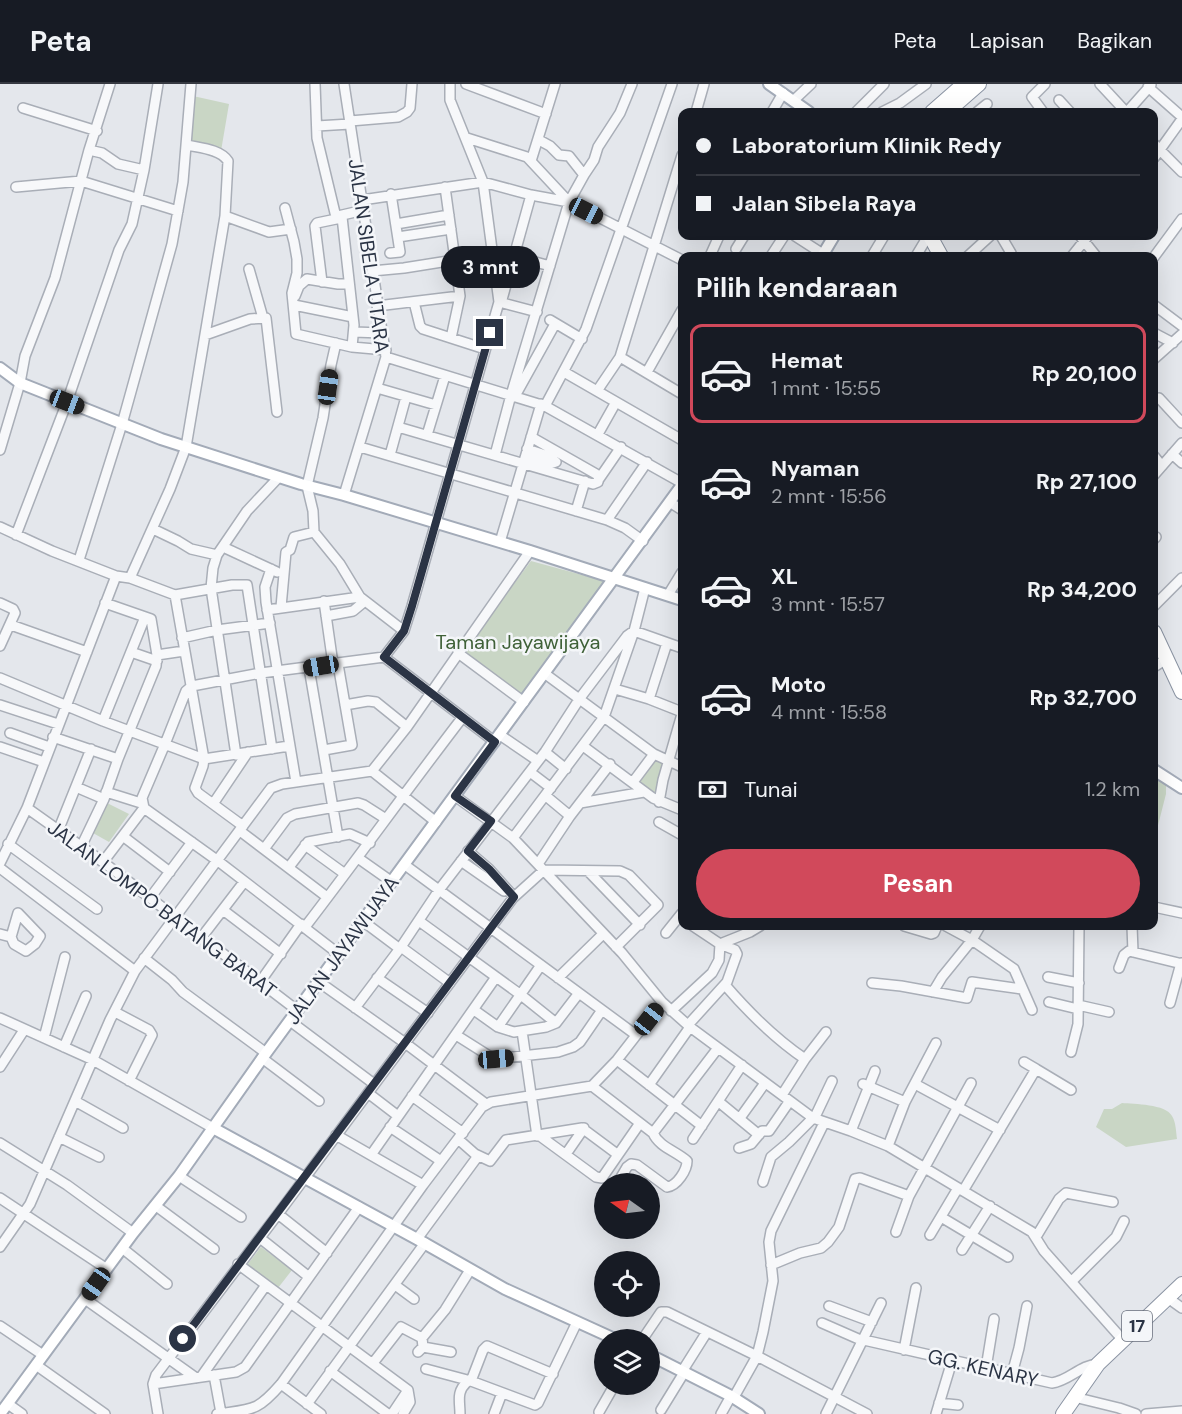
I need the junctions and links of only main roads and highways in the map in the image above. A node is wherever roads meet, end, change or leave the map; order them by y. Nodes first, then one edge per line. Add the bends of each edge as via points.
1 (769, 84) edge
2 (964, 84) edge
3 (980, 84) edge
4 (803, 108) edge
5 (937, 108) edge
6 (952, 108) edge
7 (0, 368) edge
8 (678, 491) edge
9 (615, 578) junction
10 (678, 599) edge
11 (1159, 663) edge
12 (1182, 693) edge
13 (1158, 773) edge
14 (1182, 788) edge
15 (213, 1128) junction
16 (1182, 1284) edge
17 (594, 1330) edge
18 (660, 1359) edge
19 (0, 1414) edge
20 (759, 1414) edge
21 (1063, 1414) edge

1 - 4 main road
2 - 5 highway
3 - 6 highway
7 - 9 main road via 20,383 186,447
8 - 9 main road, JALAN JAYAWIJAYA
9 - 10 main road
9 - 15 main road, JALAN JAYAWIJAYA
11 - 12 highway
13 - 14 main road
15 - 17 main road via 515,1294
15 - 19 main road, JALAN JAYAWIJAYA
16 - 21 highway, 17 via 1087,1368 1084,1383
18 - 20 main road

